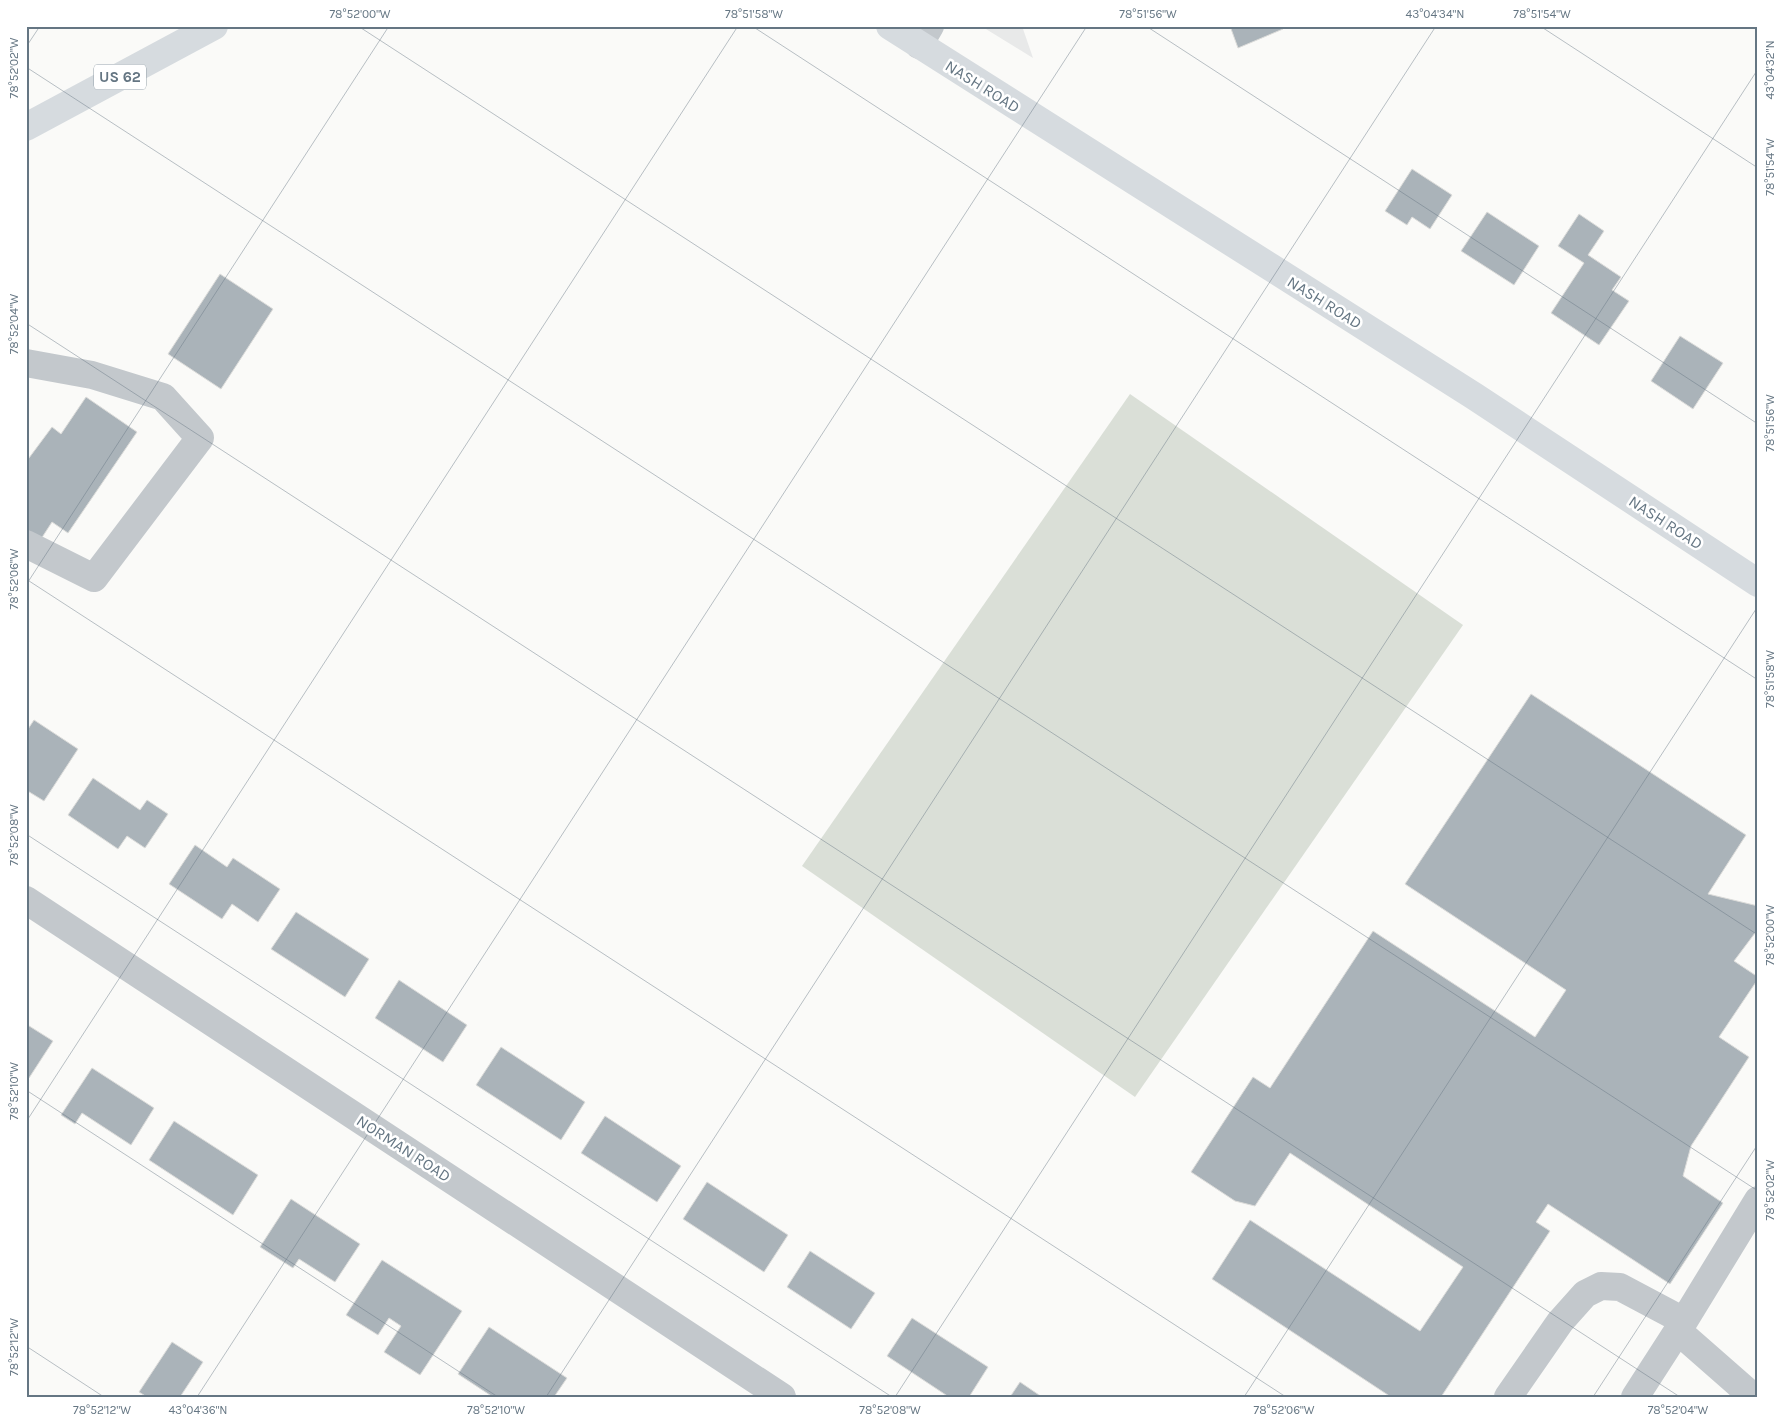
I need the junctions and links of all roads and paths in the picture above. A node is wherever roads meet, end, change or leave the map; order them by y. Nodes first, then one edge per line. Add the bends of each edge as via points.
1 (214, 26) edge
2 (890, 26) edge
3 (925, 36) edge
4 (26, 127) edge
5 (26, 363) edge
6 (26, 544) edge
7 (1758, 583) edge
8 (26, 900) edge
9 (1758, 1200) edge
10 (1681, 1326) junction
11 (782, 1397) edge
12 (1508, 1397) edge
13 (1635, 1397) edge
14 (1752, 1397) edge

1 - 4 main road, US 62
2 - 3 main road, NASH ROAD
3 - 7 main road, NASH ROAD
5 - 6 street via 92,374 163,397 200,438 94,578
8 - 11 street, NORMAN ROAD
9 - 10 street
10 - 12 street via 1620,1287 1601,1286 1585,1294 1560,1322
10 - 13 street
10 - 14 street

